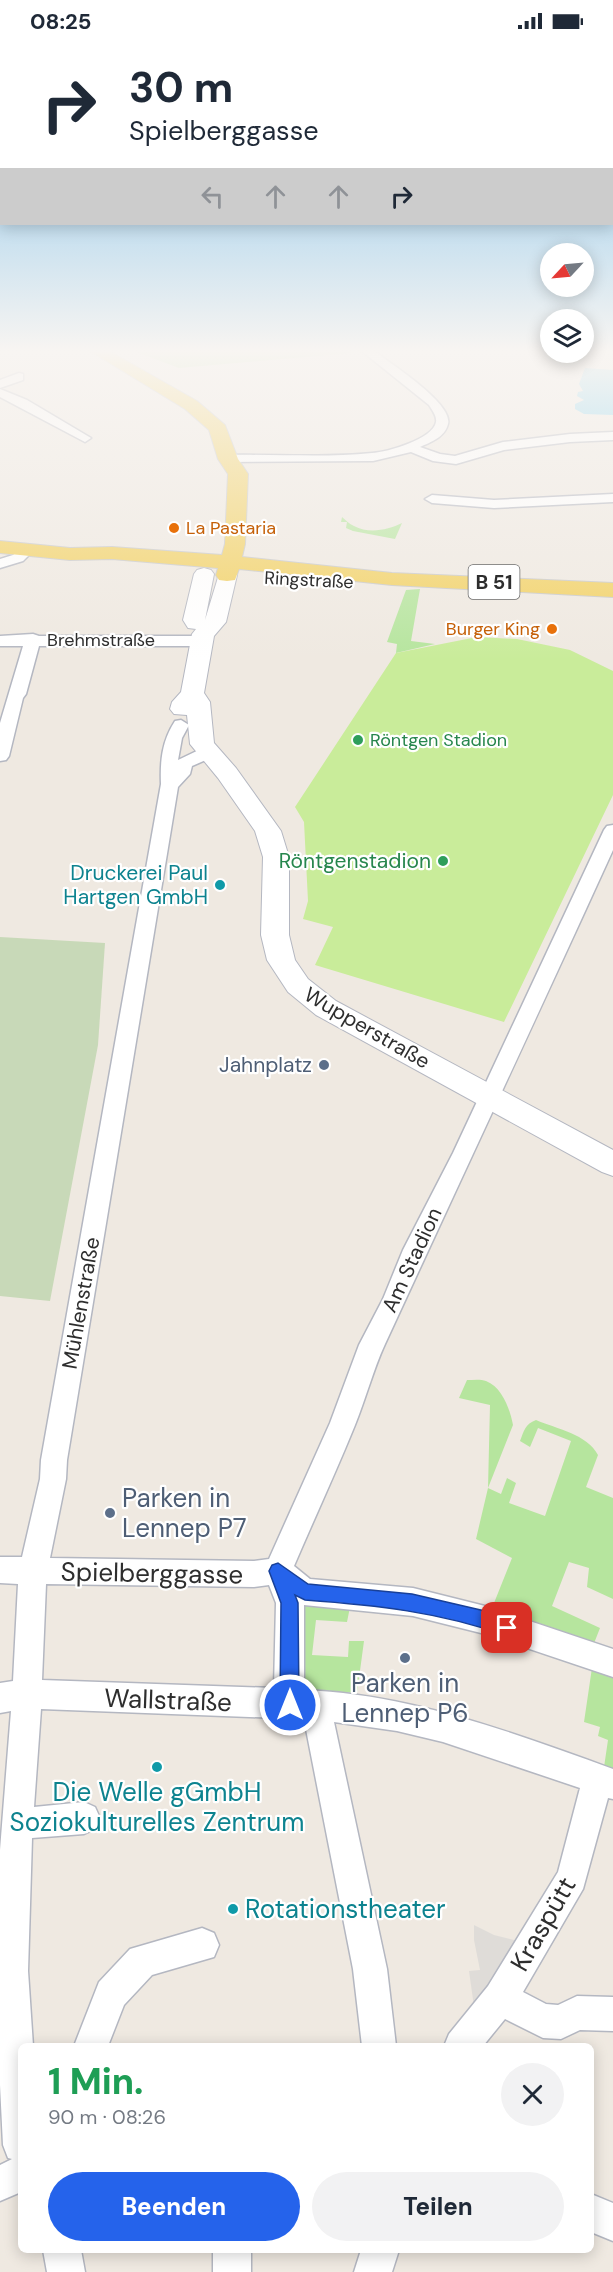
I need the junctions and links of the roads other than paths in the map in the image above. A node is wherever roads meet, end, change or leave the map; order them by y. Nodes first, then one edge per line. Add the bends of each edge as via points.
1 (226, 452) edge
2 (397, 452) edge
3 (422, 452) edge
4 (483, 452) edge
5 (228, 459) junction
6 (613, 498) edge
7 (432, 499) dead end
8 (216, 514) dead end
9 (0, 547) edge
10 (27, 550) junction
11 (208, 558) junction
12 (0, 564) edge
13 (228, 568) junction
14 (613, 590) edge
15 (202, 637) junction
16 (33, 639) junction
17 (0, 641) edge
18 (192, 694) junction
19 (181, 725) junction
20 (206, 748) junction
21 (171, 753) junction
22 (0, 756) edge
23 (170, 784) junction
24 (613, 830) edge
25 (606, 863) edge
26 (488, 1096) junction
27 (613, 1164) edge
28 (0, 1570) edge
29 (33, 1570) junction
30 (278, 1571) junction
31 (613, 1664) edge
32 (14, 1696) edge
33 (303, 1705) junction
34 (605, 1781) edge
35 (84, 1818) dead end
36 (17, 1824) junction
37 (201, 1946) dead end
38 (500, 1998) junction
39 (613, 2014) edge
40 (92, 2043) edge
41 (379, 2043) edge
42 (463, 2043) edge
43 (18, 2087) edge
44 (18, 2175) edge
45 (0, 2182) edge
46 (594, 2214) edge
47 (613, 2223) edge
48 (63, 2253) edge
49 (232, 2253) edge
50 (379, 2253) edge
51 (66, 2272) edge
52 (232, 2272) edge
53 (373, 2272) edge

1 - 5 main road
2 - 5 street via 358,458
3 - 4 street via 456,460
5 - 8 main road
5 - 13 main road via 238,474 235,543
6 - 7 street via 494,504
9 - 10 main road
10 - 11 main road via 70,554 102,563
10 - 12 street
11 - 13 main road, B 51
11 - 15 street via 194,620
13 - 14 main road, Ringstraße / B 51 via 354,584 392,579
13 - 15 street via 215,622
15 - 16 street, Brehmstraße
15 - 18 street
16 - 17 street, Brehmstraße
16 - 22 street
18 - 19 street via 183,702
18 - 20 street via 199,702 199,728
19 - 20 street, Wupperstraße via 191,740
19 - 21 street, Mühlenstraße via 174,734
20 - 21 street
20 - 23 street, Mühlenstraße via 184,764 181,774
20 - 26 street, Wupperstraße via 268,831 276,857 277,948 281,964 296,986 326,1008
21 - 23 street, Mühlenstraße
23 - 29 street, Mühlenstraße via 53,1479
24 - 25 street, Am Stadion
25 - 26 street, Am Stadion
26 - 27 street, Wupperstraße
26 - 30 street, Am Stadion via 372,1346 343,1424
28 - 29 street, Spielberggasse
29 - 30 street, Spielberggasse via 254,1575
29 - 32 street, Mühlenstraße
30 - 31 street via 305,1592 412,1602 485,1620
30 - 33 street via 290,1603
32 - 33 street, Wallstraße
32 - 36 street, Mühlenstraße
33 - 34 street, Wallstraße via 397,1716 443,1727
33 - 41 street via 328,1780 352,1877
34 - 38 street, Kraspütt via 572,1878
35 - 36 street
36 - 43 street, Mühlenstraße via 12,1971
37 - 40 street via 142,1961 111,1994
38 - 39 street via 543,2021 561,2022 577,2013
38 - 42 street, Kraspütt
44 - 45 street
46 - 47 street
48 - 51 street
49 - 52 street
50 - 53 street

